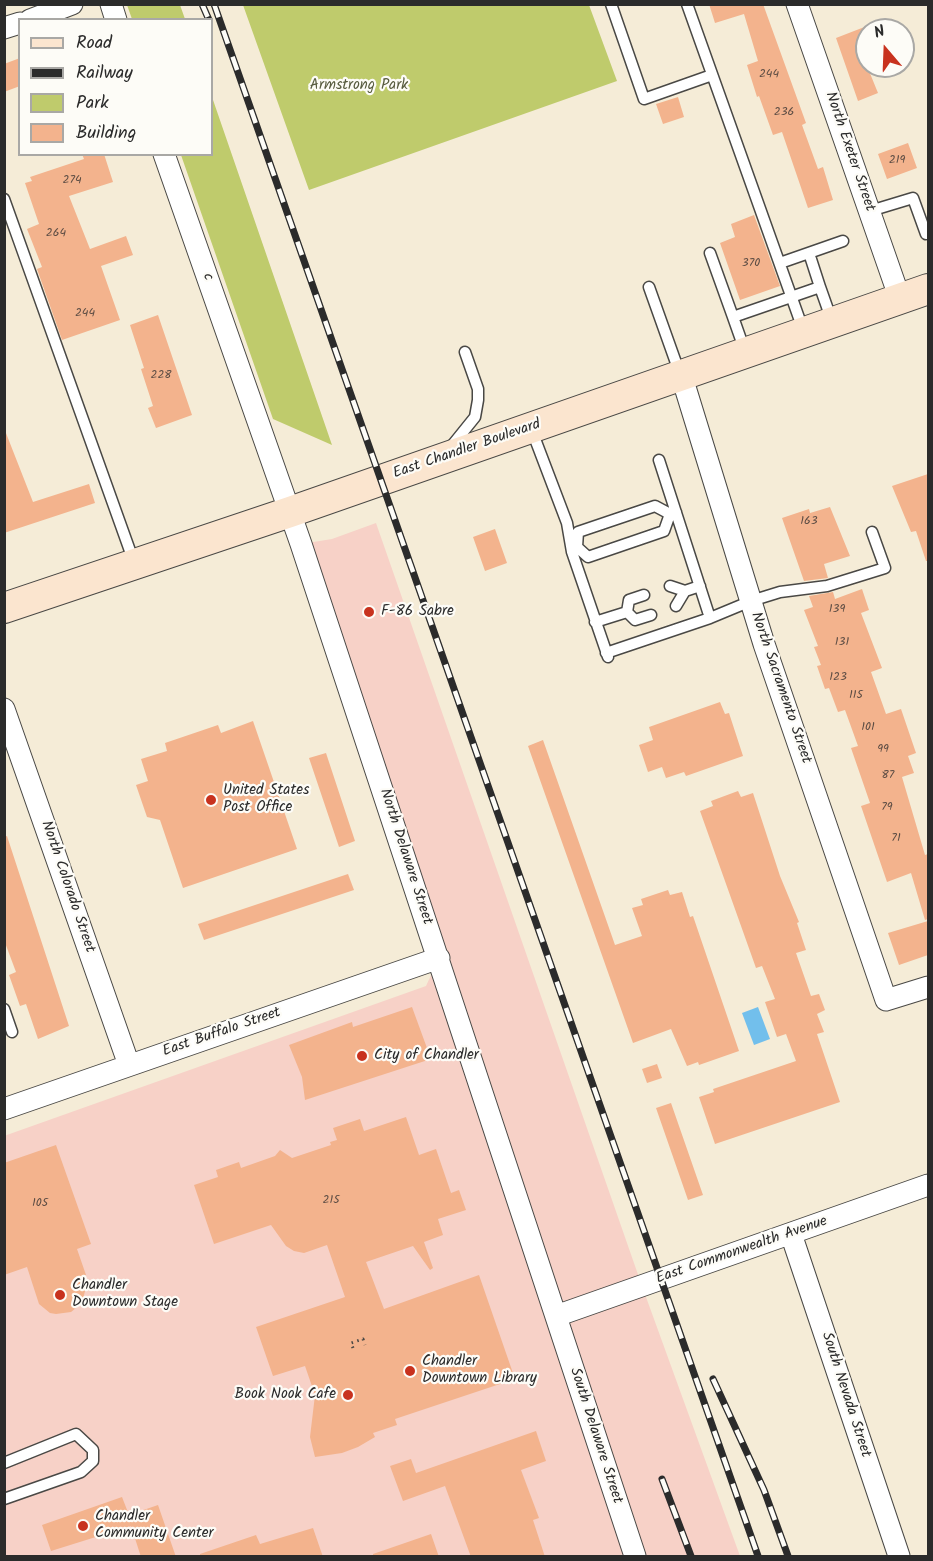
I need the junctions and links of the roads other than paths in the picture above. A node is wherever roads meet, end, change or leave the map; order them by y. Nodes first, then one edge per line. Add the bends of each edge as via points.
1 (72, 4) edge
2 (611, 4) edge
3 (687, 4) edge
4 (796, 4) edge
5 (35, 18) edge
6 (712, 75) junction
7 (165, 156) edge
8 (4, 199) edge
9 (870, 211) junction
10 (926, 234) dead end
11 (843, 241) dead end
12 (710, 252) dead end
13 (809, 253) junction
14 (780, 263) junction
15 (820, 286) junction
16 (649, 287) dead end
17 (920, 296) edge
18 (791, 297) junction
19 (733, 317) junction
20 (832, 322) junction
21 (804, 332) junction
22 (465, 352) dead end
23 (746, 352) junction
24 (681, 374) junction
25 (250, 399) joint
26 (531, 428) junction
27 (440, 459) junction
28 (659, 460) dead end
29 (290, 512) junction
30 (673, 513) junction
31 (872, 532) dead end
32 (574, 551) junction
33 (135, 565) junction
34 (670, 586) dead end
35 (700, 586) junction
36 (684, 591) junction
37 (644, 594) dead end
38 (751, 601) junction
39 (676, 606) dead end
40 (4, 608) edge
41 (627, 612) junction
42 (651, 615) dead end
43 (710, 618) junction
44 (596, 622) junction
45 (4, 709) edge
46 (440, 958) junction
47 (928, 987) edge
48 (4, 1009) edge
49 (12, 1032) dead end
50 (129, 1065) junction
51 (4, 1109) edge
52 (928, 1185) edge
53 (791, 1234) junction
54 (556, 1316) junction
55 (4, 1463) edge
56 (4, 1499) edge
57 (635, 1557) edge
58 (899, 1557) edge

1 - 5 street
2 - 6 lane via 644,99
3 - 6 lane
4 - 9 street, North Exeter Street
6 - 14 lane
7 - 25 street, c
8 - 33 lane
9 - 10 lane via 914,198
9 - 17 street, North Exeter Street
11 - 13 lane
12 - 19 lane
13 - 14 lane
13 - 15 lane
14 - 18 lane
15 - 18 lane
15 - 20 lane
16 - 24 lane
17 - 20 main road, East Chandler Boulevard
18 - 19 lane
18 - 21 lane
19 - 23 lane
20 - 21 main road, East Chandler Boulevard
21 - 23 main road, East Chandler Boulevard
22 - 27 lane via 478,388 475,417
23 - 24 main road, East Chandler Boulevard
24 - 26 main road, East Chandler Boulevard
24 - 38 street, North Sacramento Street
25 - 29 street, North Delaware Street
26 - 27 main road, East Chandler Boulevard
26 - 32 lane
27 - 29 main road, East Chandler Boulevard
28 - 30 lane
29 - 33 main road, East Chandler Boulevard
29 - 46 street, North Delaware Street
30 - 32 lane via 664,531 588,557
30 - 32 lane via 655,506 578,532
30 - 35 lane
31 - 38 lane via 885,568 827,586 780,592
32 - 44 lane
33 - 40 main road, East Chandler Boulevard
34 - 36 lane
35 - 36 lane
35 - 43 lane
36 - 39 lane
37 - 41 lane via 629,600
38 - 43 lane
38 - 47 street, North Sacramento Street via 886,1000
41 - 42 lane via 635,620
41 - 44 lane
43 - 44 lane via 607,656
45 - 50 street, North Colorado Street
46 - 50 street, East Buffalo Street
46 - 54 street, North Delaware Street
48 - 49 lane
50 - 51 street, East Buffalo Street
52 - 53 street, East Commonwealth Avenue
53 - 54 street, East Commonwealth Avenue
53 - 58 street, South Nevada Street
54 - 57 street, South Delaware Street
55 - 56 lane via 76,1434 93,1450 93,1461 81,1472

